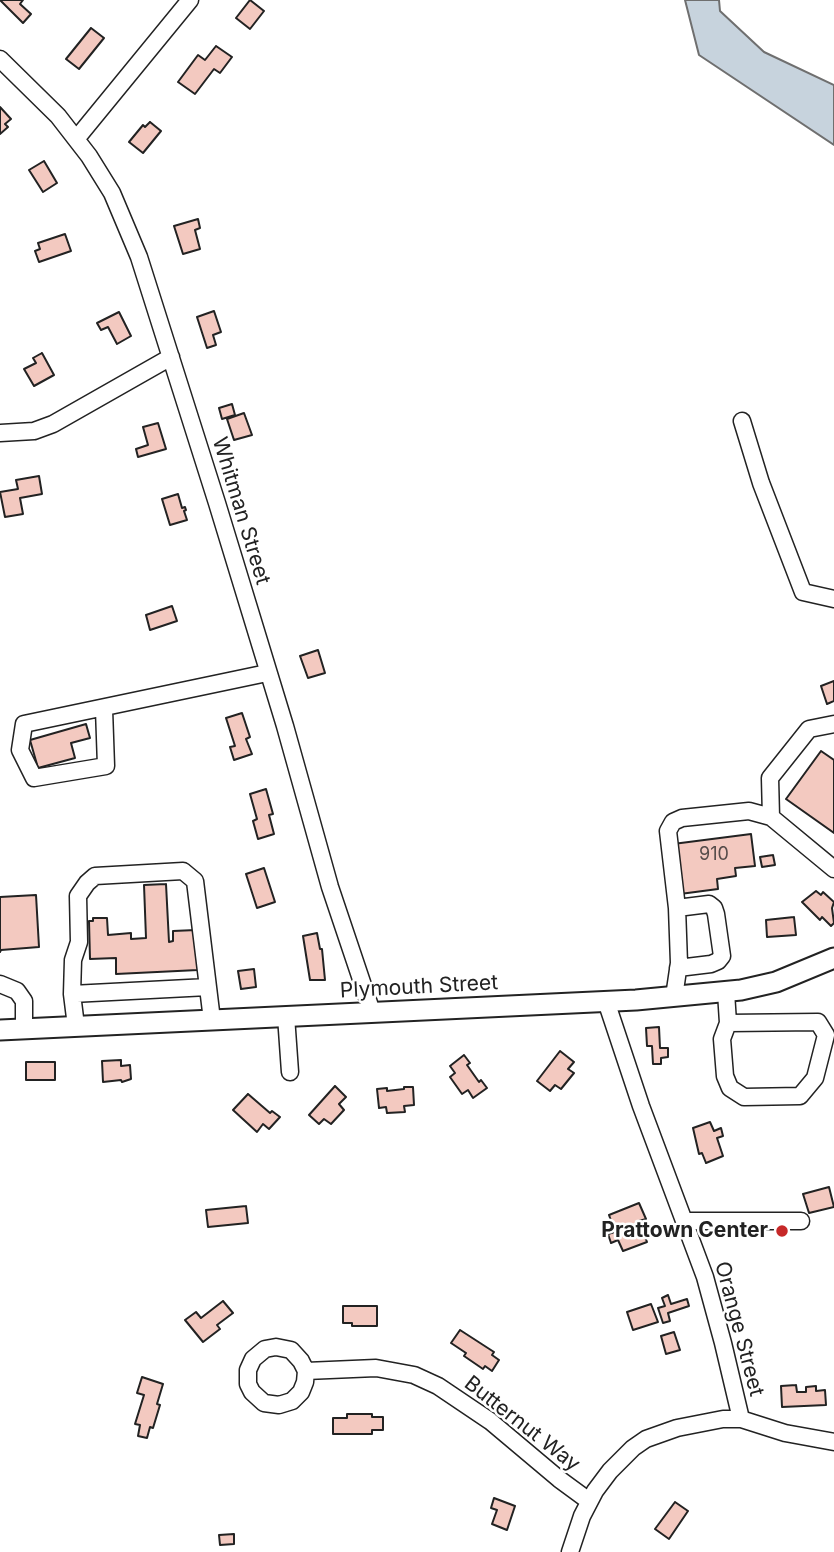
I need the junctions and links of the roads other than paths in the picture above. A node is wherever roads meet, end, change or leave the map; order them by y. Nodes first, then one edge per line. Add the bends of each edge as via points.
1 (190, 0) edge
2 (0, 59) edge
3 (77, 138) junction
4 (171, 357) junction
5 (742, 421) dead end
6 (0, 433) edge
7 (834, 599) edge
8 (267, 673) junction
9 (104, 709) junction
10 (834, 724) edge
11 (771, 817) junction
12 (834, 869) edge
13 (677, 908) junction
14 (832, 963) edge
15 (678, 968) junction
16 (0, 984) edge
17 (208, 987) junction
18 (726, 992) junction
19 (72, 994) junction
20 (674, 997) junction
21 (606, 1001) junction
22 (372, 1012) junction
23 (286, 1016) junction
24 (212, 1020) junction
25 (728, 1023) junction
26 (76, 1026) junction
27 (24, 1029) junction
28 (0, 1030) edge
29 (290, 1072) dead end
30 (801, 1221) dead end
31 (685, 1222) junction
32 (306, 1371) dead end
33 (741, 1419) junction
34 (834, 1442) edge
35 (589, 1501) junction
36 (570, 1552) edge

1 - 3 street
2 - 3 street, Whitman Street
3 - 4 street, Whitman Street via 122,214
4 - 6 street via 53,424 34,431
4 - 8 street, Whitman Street
5 - 7 street via 803,592
8 - 9 street
8 - 22 street, Whitman Street via 333,898
9 - 9 street via 24,724 20,750 34,778 106,766
10 - 11 street via 810,729 770,778
11 - 12 street
11 - 13 street via 749,811 673,822 668,831
13 - 15 street
13 - 15 street via 709,904 715,908 722,956 711,964
14 - 18 main road, Plymouth Street via 776,982
15 - 20 street
16 - 27 street via 17,991 24,1001
17 - 19 street
17 - 19 street via 195,881 183,871 95,876 87,883 79,896
17 - 24 street
18 - 20 main road, Plymouth Street
18 - 25 street
19 - 26 street
20 - 21 main road, Plymouth Street
21 - 22 main road, Plymouth Street
21 - 31 street, Orange Street
22 - 23 main road, Plymouth Street
23 - 24 main road, Plymouth Street
23 - 29 street
24 - 26 main road, Plymouth Street
25 - 25 street via 818,1022 826,1035 815,1078 800,1096 744,1097 730,1088 725,1076 722,1039
26 - 27 main road, Plymouth Street
27 - 28 main road, Plymouth Street
30 - 31 street
31 - 33 street, Orange Street via 713,1305
32 - 35 street, Butternut Way via 376,1368 414,1375 438,1386
33 - 34 street, Orange Street
33 - 35 street via 695,1424 646,1439 621,1459
35 - 36 street

